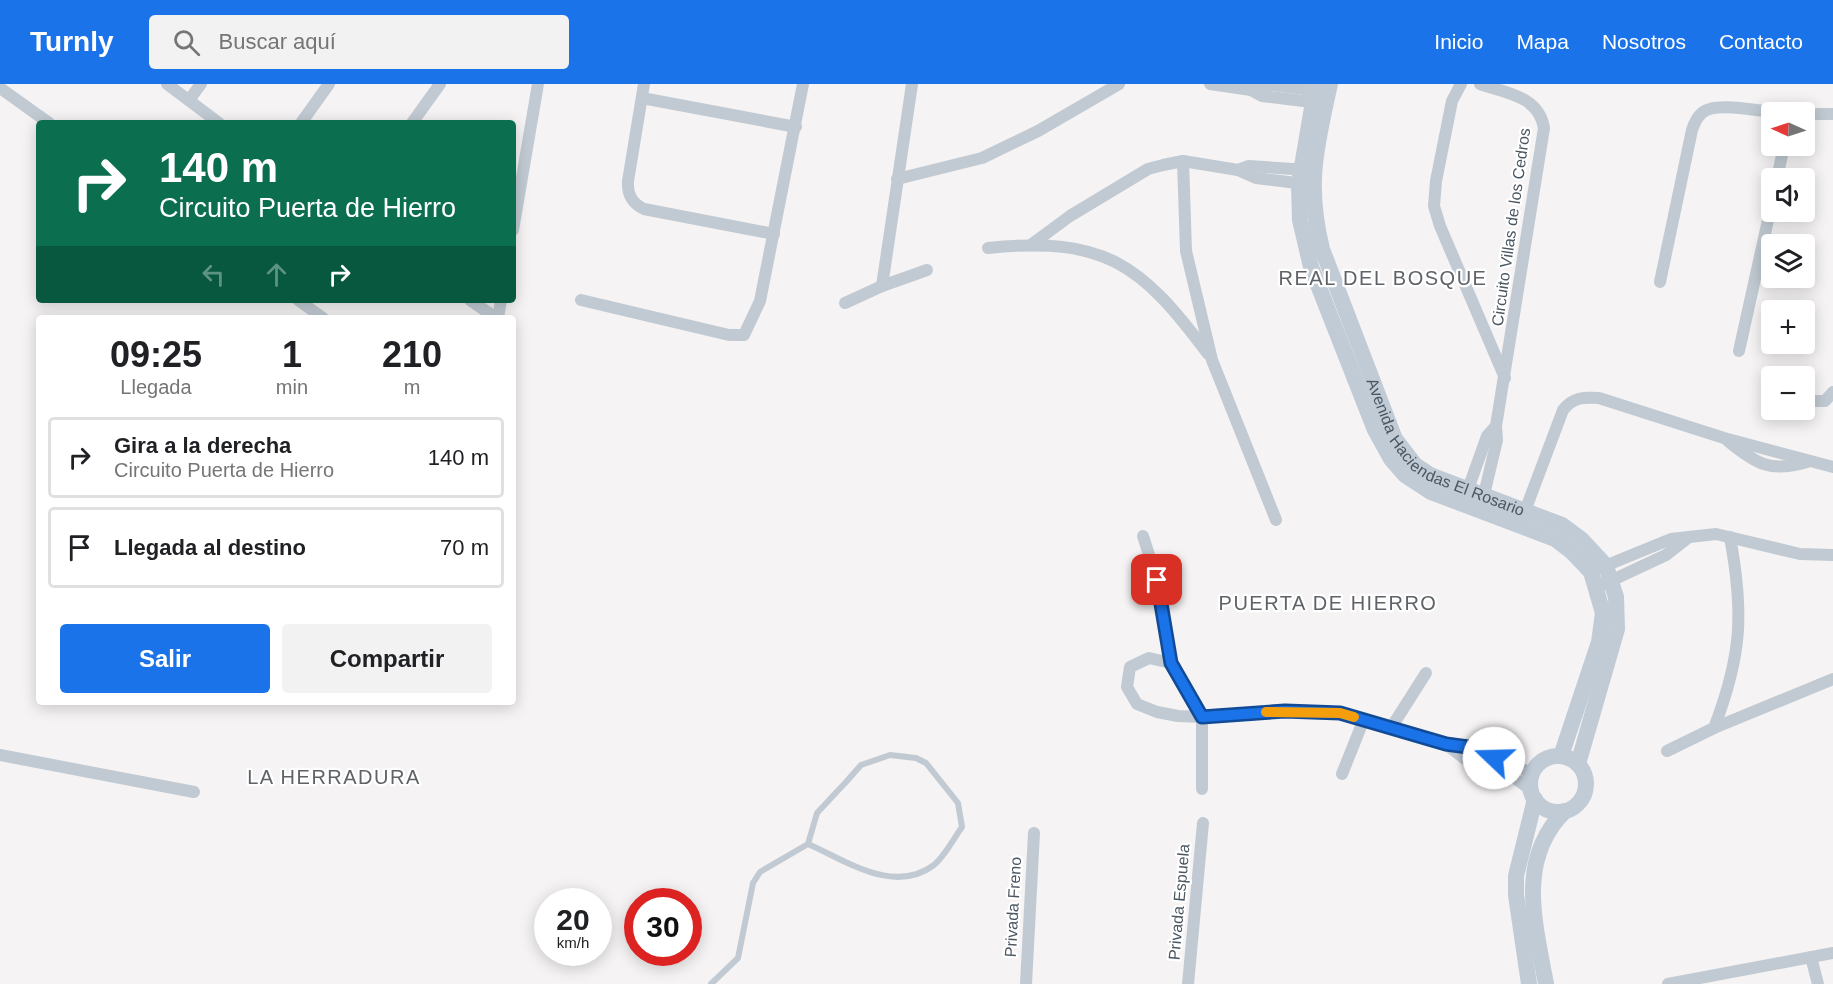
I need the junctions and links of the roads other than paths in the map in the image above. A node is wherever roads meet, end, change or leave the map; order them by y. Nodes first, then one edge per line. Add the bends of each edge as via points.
1 (167, 84) edge
2 (201, 84) edge
3 (329, 84) edge
4 (440, 84) edge
5 (538, 84) edge
6 (644, 84) edge
7 (803, 84) edge
8 (912, 84) edge
9 (1119, 84) edge
10 (1210, 84) edge
11 (1461, 84) edge
12 (1479, 84) edge
13 (0, 88) edge
14 (1321, 93) edge
15 (642, 98) junction
16 (189, 100) junction
17 (1761, 111) edge
18 (1815, 114) edge
19 (1833, 114) edge
20 (45, 120) edge
21 (215, 120) edge
22 (303, 120) edge
23 (414, 120) edge
24 (796, 127) junction
25 (1183, 161) junction
26 (1306, 177) junction
27 (897, 179) junction
28 (516, 212) edge
29 (1768, 222) edge
30 (774, 234) junction
31 (1032, 244) junction
32 (988, 248) dead end
33 (927, 270) dead end
34 (1660, 282) dead end
35 (882, 286) junction
36 (581, 300) dead end
37 (302, 303) edge
38 (474, 303) edge
39 (845, 303) dead end
40 (319, 315) edge
41 (492, 315) edge
42 (1739, 351) dead end
43 (1212, 360) junction
44 (1505, 380) junction
45 (1833, 392) edge
46 (1815, 400) edge
47 (1496, 426) junction
48 (1833, 467) edge
49 (1465, 496) junction
50 (1482, 503) junction
51 (1523, 517) junction
52 (1276, 520) dead end
53 (1143, 536) dead end
54 (1730, 537) junction
55 (1833, 555) edge
56 (1601, 576) junction
57 (1171, 663) junction
58 (1426, 673) dead end
59 (1833, 680) edge
60 (1202, 717) junction
61 (1364, 720) junction
62 (1391, 728) junction
63 (1714, 728) junction
64 (1667, 751) dead end
65 (0, 755) edge
66 (1562, 756) junction
67 (1578, 764) junction
68 (1342, 774) dead end
69 (1533, 787) junction
70 (1202, 789) dead end
71 (194, 792) dead end
72 (1565, 811) junction
73 (1203, 823) dead end
74 (1034, 833) dead end
75 (808, 844) junction
76 (1833, 953) edge
77 (1811, 957) junction
78 (711, 984) edge
79 (1026, 984) edge
80 (1188, 984) edge
81 (1529, 984) edge
82 (1546, 984) edge
83 (1668, 984) edge
84 (1818, 984) edge

1 - 16 street
2 - 16 street
3 - 22 street
4 - 23 street
5 - 28 street
6 - 15 street
7 - 24 street
8 - 27 street
9 - 27 street via 991,154
10 - 14 street via 1251,90 1270,85
11 - 44 street, Circuito Villas de los Cedros via 1452,101 1434,206
12 - 44 street, Circuito Villas de los Cedros via 1531,104 1538,109 1544,128
13 - 20 street
14 - 26 street, Avenida Haciendas El Rosario
15 - 24 street
15 - 30 street via 628,181 630,197 644,209
16 - 21 street
17 - 34 street via 1718,107 1703,111 1697,119
18 - 19 street
24 - 30 street
25 - 26 street via 1238,170 1249,166
25 - 31 street via 1148,169
25 - 43 street via 1186,250
26 - 49 street, Avenida Haciendas El Rosario via 1300,220 1311,267 1376,430 1391,459 1417,485
27 - 35 street
29 - 42 street
30 - 36 street via 760,301 744,335 729,335
31 - 32 street
31 - 43 street via 1092,252 1129,268 1173,308
33 - 35 street
35 - 39 street
37 - 40 street
38 - 41 street
43 - 52 street
44 - 47 street, Circuito Villas de los Cedros
45 - 46 street via 1825,400
47 - 49 street, Circuito Villas de los Cedros via 1486,436
47 - 50 street, Circuito Villas de los Cedros via 1497,440
48 - 51 street via 1724,438 1599,398 1575,399 1559,417
49 - 50 street, Avenida Haciendas El Rosario
50 - 51 street, Avenida Haciendas El Rosario
51 - 56 street, Avenida Haciendas El Rosario
53 - 57 street via 1157,580
54 - 55 street via 1800,554
54 - 56 street via 1689,537 1666,555
54 - 63 street via 1740,616 1736,658
56 - 66 street via 1603,626
56 - 67 street via 1616,597 1617,628
57 - 60 street
57 - 60 street via 1149,658 1130,667 1126,679 1130,697 1156,712
58 - 62 street
59 - 63 street
60 - 61 street via 1285,711 1340,713
60 - 70 street
61 - 62 street
61 - 68 street
62 - 69 street via 1468,747
63 - 64 street
65 - 71 street
66 - 67 street
66 - 69 street via 1544,759
67 - 72 street via 1586,781 1585,791
69 - 72 street via 1548,810
69 - 81 street via 1516,876
72 - 82 street via 1539,847 1532,876 1531,898
73 - 80 street, Privada Espuela
74 - 79 street, Privada Freno
75 - 75 lane via 817,813 861,765 890,755 926,763 948,789 961,814 962,827 935,864 906,878 882,876
75 - 78 lane via 760,872 753,883 738,958
76 - 77 street
77 - 83 street
77 - 84 street

